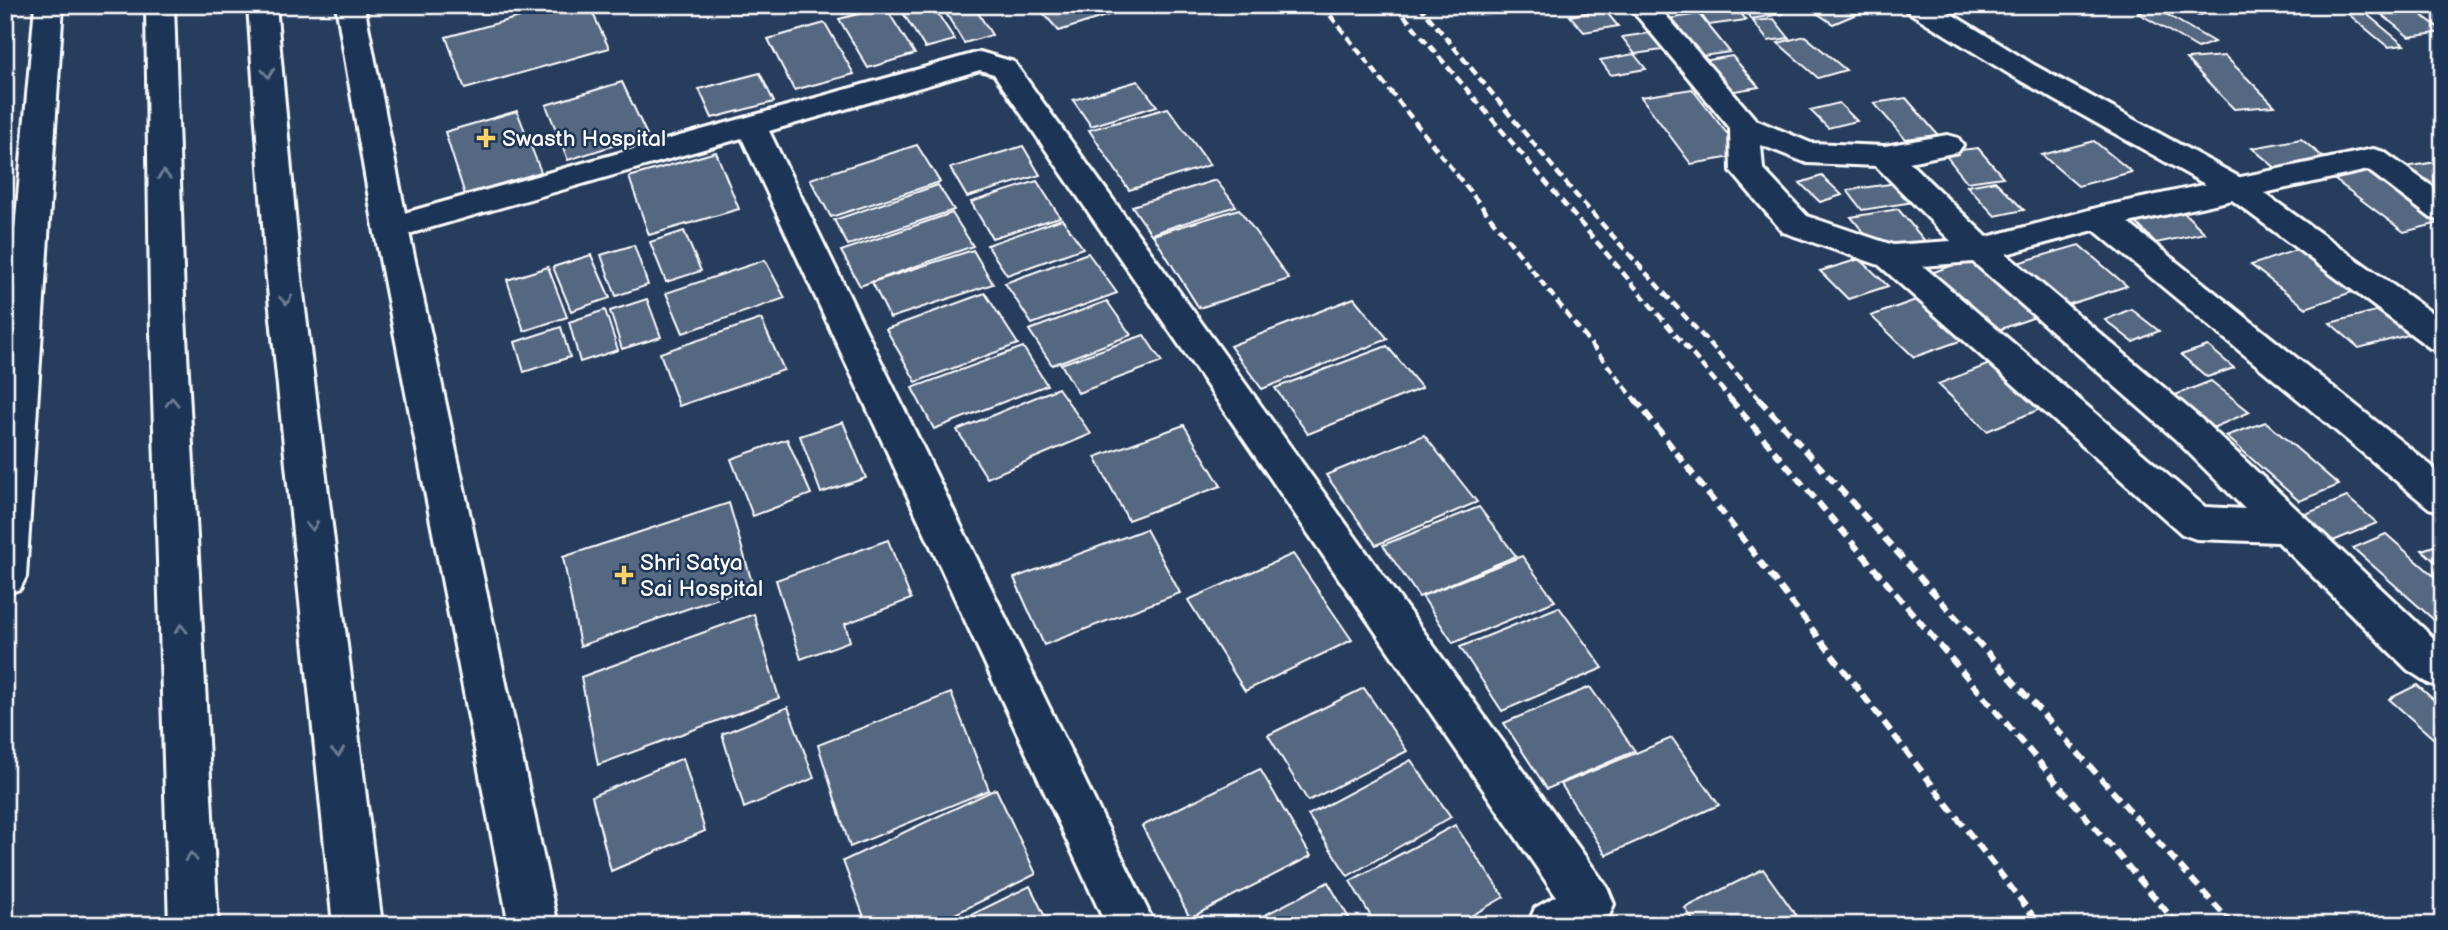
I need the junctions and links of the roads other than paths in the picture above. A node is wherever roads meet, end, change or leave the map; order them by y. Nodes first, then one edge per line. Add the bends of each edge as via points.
1 (48, 5) edge
2 (160, 5) edge
3 (262, 5) edge
4 (350, 5) edge
5 (1642, 5) edge
6 (1917, 5) edge
7 (752, 127) junction
8 (1745, 127) junction
9 (1947, 145) dead end
10 (1885, 156) junction
11 (2239, 190) junction
12 (2443, 210) edge
13 (2100, 218) junction
14 (391, 228) junction
15 (1980, 250) junction
16 (1891, 257) junction
17 (2443, 339) edge
18 (2443, 497) edge
19 (2290, 526) junction
20 (5, 576) edge
21 (2443, 670) edge
22 (194, 925) edge
23 (358, 925) edge
24 (534, 925) edge
25 (1131, 925) edge
26 (1552, 925) edge

1 - 20 street
22 -> 2 street via 167,298
3 -> 23 street via 283,269
4 - 14 street
5 - 8 street
6 - 11 street via 2024,71
7 - 14 street
7 - 25 street
7 - 26 street via 980,61 1004,68 1590,904
8 - 10 street via 1807,153
8 - 16 street via 1747,171 1795,225
9 - 10 street
10 - 15 street
11 - 12 street via 2373,159
11 - 13 street
11 - 17 street
13 - 15 street
13 - 18 street
14 - 24 street
15 - 16 street
15 - 19 street via 2188,429
16 - 19 street via 2196,523
19 - 21 street via 2423,657

